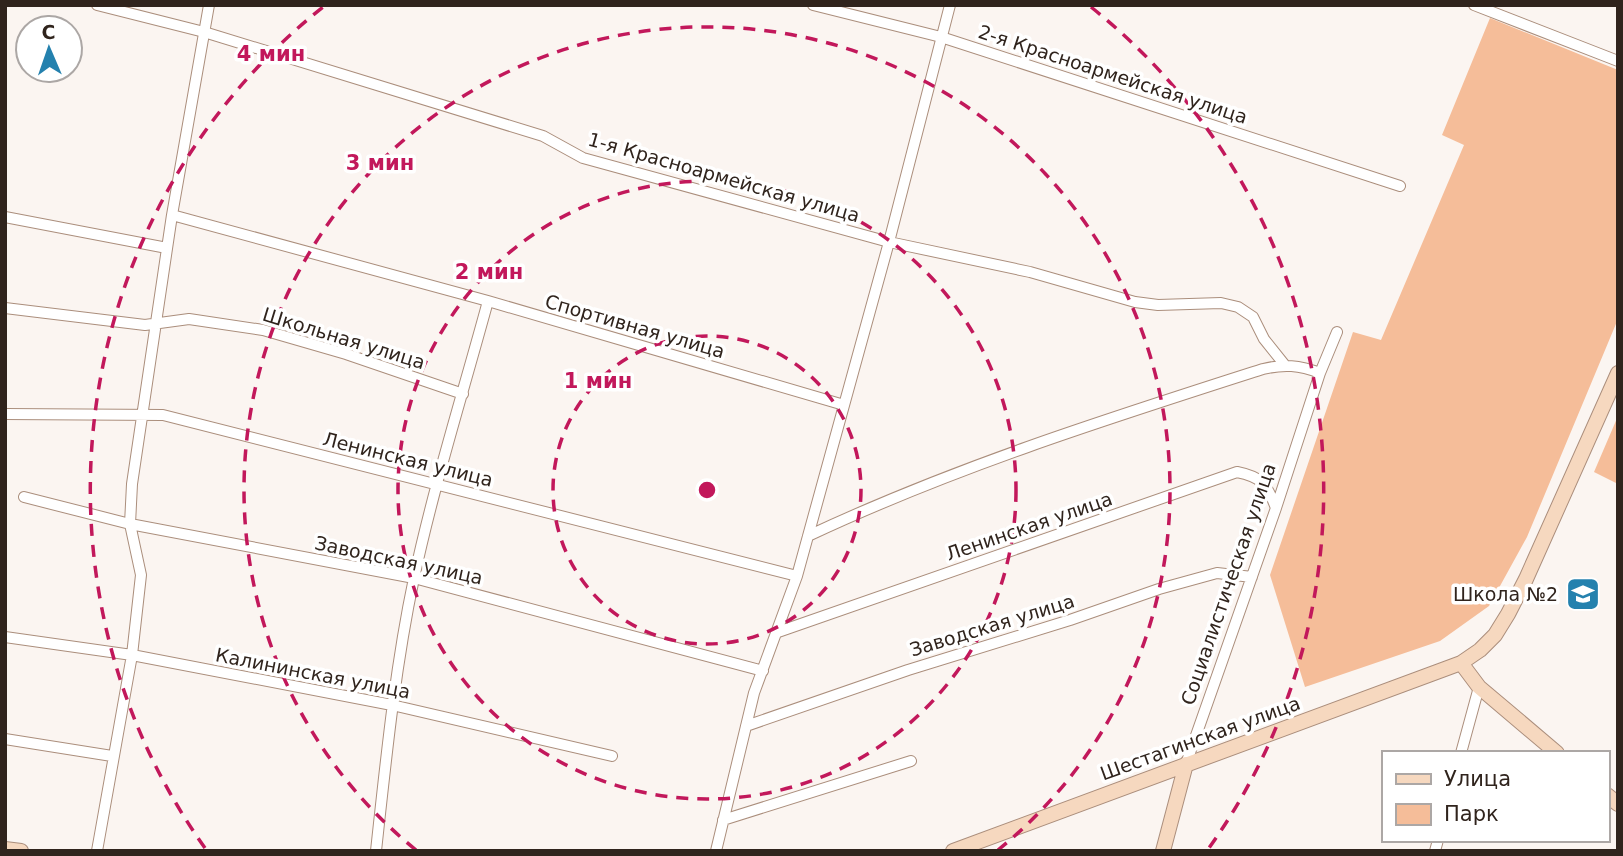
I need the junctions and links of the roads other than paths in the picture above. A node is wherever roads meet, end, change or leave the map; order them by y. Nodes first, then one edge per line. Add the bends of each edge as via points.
1 (97, 5) edge
2 (209, 5) edge
3 (813, 5) edge
4 (950, 5) edge
5 (1478, 6) edge
6 (204, 32) junction
7 (941, 37) junction
8 (1618, 61) edge
9 (1400, 186) dead end
10 (172, 215) junction
11 (5, 217) edge
12 (889, 242) junction
13 (167, 248) junction
14 (488, 301) junction
15 (5, 308) edge
16 (158, 323) junction
17 (1337, 332) dead end
18 (1284, 364) junction
19 (1320, 373) junction
20 (1618, 373) edge
21 (463, 394) junction
22 (844, 405) junction
23 (5, 414) edge
24 (142, 416) junction
25 (437, 485) junction
26 (24, 497) dead end
27 (1276, 508) junction
28 (130, 524) junction
29 (808, 536) junction
30 (797, 576) junction
31 (1252, 576) junction
32 (414, 579) junction
33 (778, 632) junction
34 (5, 637) edge
35 (132, 655) junction
36 (1461, 663) junction
37 (763, 671) junction
38 (1479, 687) junction
39 (392, 705) junction
40 (746, 726) junction
41 (5, 739) edge
42 (1462, 751) edge
43 (1555, 751) edge
44 (112, 756) junction
45 (612, 756) dead end
46 (911, 761) dead end
47 (1186, 764) junction
48 (723, 820) junction
49 (5, 849) edge
50 (20, 851) edge
51 (97, 851) edge
52 (376, 851) edge
53 (716, 851) edge
54 (953, 851) edge
55 (1163, 851) edge

1 - 6 street, 1-я Красноармейская улица
2 - 6 street
3 - 7 street, 2-я Красноармейская улица
4 - 7 street
5 - 8 street
6 - 10 street
6 - 12 street, 1-я Красноармейская улица via 542,136 583,158
7 - 9 street, 2-я Красноармейская улица
7 - 12 street
10 - 13 street
10 - 14 street, Спортивная улица
11 - 13 street
12 - 18 street, 1-я Красноармейская улица via 1030,272 1135,302 1238,307 1253,317
12 - 22 street
13 - 16 street
14 - 21 street
14 - 22 street, Спортивная улица
15 - 16 street, Школьная улица
16 - 21 street, Школьная улица via 189,319 263,330
16 - 24 street
17 - 19 street, Социалистическая улица
18 - 19 street
18 - 29 street via 1079,428 865,509
19 - 27 street, Социалистическая улица
20 - 36 main road, Шестагинская улица via 1508,614 1495,635
21 - 25 street
22 - 29 street
23 - 24 street, Ленинская улица
24 - 25 street, Ленинская улица via 163,415
24 - 28 street
25 - 30 street, Ленинская улица
25 - 32 street
26 - 28 street, Заводская улица
27 - 31 street, Социалистическая улица
27 - 33 street, Ленинская улица via 1262,482 1237,472
28 - 32 street, Заводская улица
28 - 35 street via 141,575
29 - 30 street
30 - 33 street
31 - 40 street, Заводская улица via 1217,573 1159,589
31 - 47 street, Социалистическая улица
32 - 37 street, Заводская улица
32 - 39 street
33 - 37 street
34 - 35 street, Калининская улица
35 - 39 street, Калининская улица
35 - 44 street
36 - 38 main road
36 - 47 main road, Шестагинская улица
37 - 40 street
38 - 42 street
38 - 43 main road
39 - 45 street, Калининская улица
39 - 52 street
40 - 48 street
41 - 44 street
44 - 51 street
46 - 48 street
47 - 54 main road, Шестагинская улица
47 - 55 main road, Социалистическая улица
48 - 53 street
49 - 50 main road

